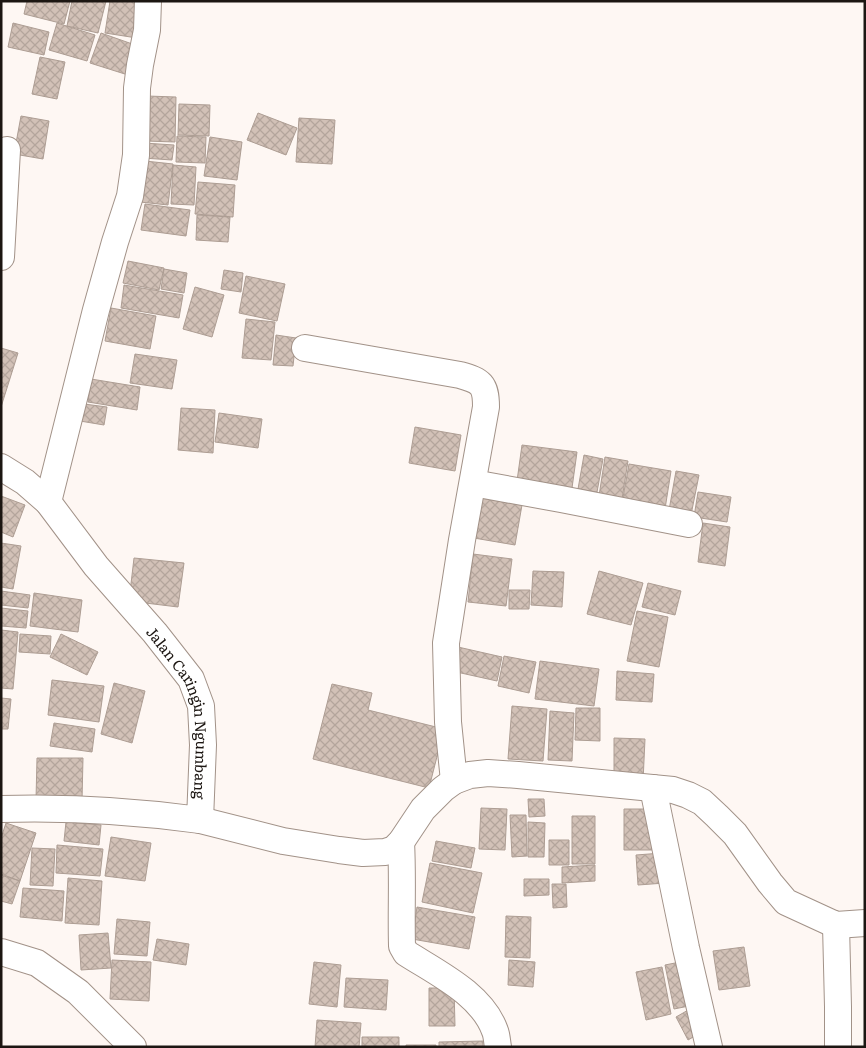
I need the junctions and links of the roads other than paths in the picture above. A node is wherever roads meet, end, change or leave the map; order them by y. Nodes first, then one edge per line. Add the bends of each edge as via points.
1 (148, 1) edge
2 (7, 150) dead end
3 (1, 257) edge
4 (305, 348) dead end
5 (1, 467) edge
6 (473, 483) junction
7 (48, 502) junction
8 (689, 524) dead end
9 (454, 781) junction
10 (653, 788) junction
11 (1, 809) edge
12 (200, 820) junction
13 (401, 842) junction
14 (865, 923) edge
15 (836, 925) junction
16 (1, 952) edge
17 (133, 1047) edge
18 (498, 1047) edge
19 (709, 1047) edge
20 (838, 1047) edge

1 - 7 street via 130,196 96,310
2 - 3 street
4 - 6 street via 460,375 482,385 486,406
5 - 7 street, Jalan Caringin Ngumbang
6 - 8 street
6 - 9 street via 446,643 448,722
7 - 12 street, Jalan Caringin Ngumbang via 96,566 191,679 201,706
9 - 10 street via 488,773 518,774
9 - 13 street via 423,809
10 - 15 street via 673,790 702,802 734,834 786,902
10 - 19 street
11 - 12 street, Jalan Caringin Ngumbang via 94,809
12 - 13 street via 283,840 364,853 385,852
13 - 18 street via 402,946 411,956 476,1002 496,1032
14 - 15 street
15 - 20 street
16 - 17 street via 37,962 78,992

